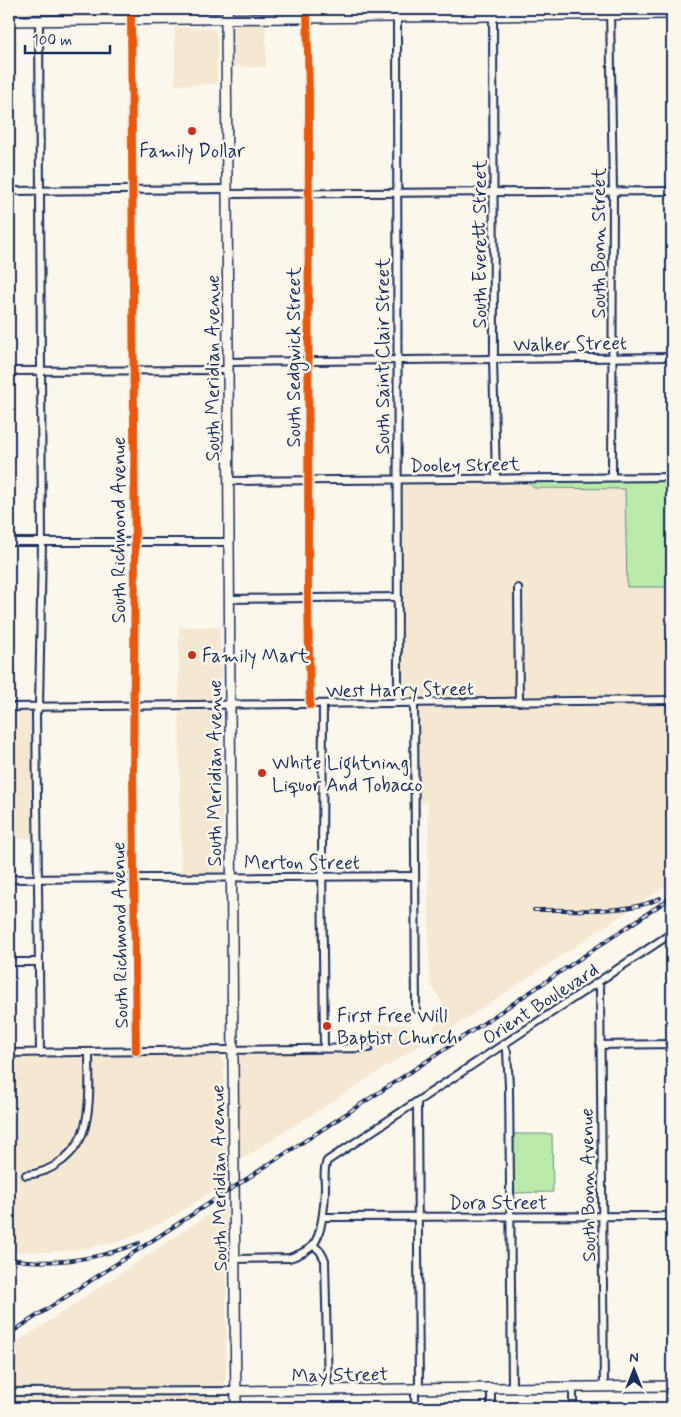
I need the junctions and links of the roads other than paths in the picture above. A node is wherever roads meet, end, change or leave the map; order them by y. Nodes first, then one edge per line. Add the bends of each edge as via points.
1 (131, 9) edge
2 (226, 12) edge
3 (493, 12) edge
4 (610, 12) edge
5 (307, 13) edge
6 (397, 13) edge
7 (672, 14) edge
8 (132, 19) junction
9 (39, 20) junction
10 (9, 21) edge
11 (133, 190) junction
12 (9, 191) edge
13 (40, 191) junction
14 (613, 191) junction
15 (672, 191) edge
16 (227, 192) junction
17 (398, 192) junction
18 (494, 192) junction
19 (309, 193) junction
20 (672, 357) edge
21 (613, 358) junction
22 (492, 359) junction
23 (397, 360) junction
24 (310, 361) junction
25 (228, 366) junction
26 (134, 370) junction
27 (9, 371) edge
28 (41, 371) junction
29 (612, 477) junction
30 (672, 477) edge
31 (496, 478) junction
32 (309, 480) junction
33 (397, 480) junction
34 (229, 481) junction
35 (9, 542) edge
36 (42, 542) junction
37 (135, 542) junction
38 (229, 542) junction
39 (518, 588) dead end
40 (398, 597) junction
41 (308, 598) junction
42 (230, 600) junction
43 (672, 700) edge
44 (519, 702) junction
45 (414, 703) junction
46 (323, 704) junction
47 (398, 704) junction
48 (310, 705) junction
49 (134, 706) junction
50 (230, 706) junction
51 (9, 707) edge
52 (39, 707) junction
53 (415, 876) junction
54 (322, 877) junction
55 (134, 878) junction
56 (231, 878) junction
57 (9, 879) edge
58 (37, 880) junction
59 (672, 934) edge
60 (9, 962) edge
61 (38, 962) junction
62 (598, 983) junction
63 (416, 1009) dead end
64 (672, 1044) edge
65 (504, 1045) junction
66 (600, 1045) junction
67 (324, 1048) junction
68 (369, 1048) dead end
69 (233, 1049) junction
70 (136, 1051) junction
71 (40, 1052) junction
72 (89, 1052) junction
73 (9, 1053) edge
74 (416, 1102) junction
75 (26, 1175) dead end
76 (602, 1216) junction
77 (672, 1216) edge
78 (323, 1217) junction
79 (510, 1217) junction
80 (418, 1218) junction
81 (313, 1245) junction
82 (235, 1258) junction
83 (672, 1386) edge
84 (573, 1387) junction
85 (604, 1387) junction
86 (491, 1388) junction
87 (512, 1388) junction
88 (417, 1389) junction
89 (328, 1390) junction
90 (236, 1391) junction
91 (9, 1392) edge
92 (236, 1408) edge
93 (415, 1408) edge
94 (491, 1408) edge
95 (573, 1408) edge

1 - 8 street, South Richmond Avenue
2 - 5 main road
2 - 8 main road
2 - 16 main road, South Meridian Avenue
3 - 4 main road
3 - 6 main road
3 - 18 street, South Everett Street
4 - 7 main road
4 - 14 street, South Bonn Street
5 - 6 main road
5 - 19 street, South Sedgwick Street
6 - 17 street, South Saint Clair Street
8 - 9 main road
8 - 11 street, South Richmond Avenue
9 - 10 main road
9 - 13 street
11 - 13 street
11 - 16 street
11 - 26 street, South Richmond Avenue
12 - 13 street
13 - 28 street
14 - 15 street
14 - 18 street
14 - 21 street, South Bonn Street
16 - 19 street
16 - 25 main road, South Meridian Avenue
17 - 18 street
17 - 19 street
17 - 23 street, South Saint Clair Street
18 - 22 street, South Everett Street
19 - 24 street, South Sedgwick Street
20 - 21 street, Walker Street
21 - 22 street, Walker Street
21 - 29 street, South Bonn Street
22 - 23 street, Walker Street
22 - 31 street, South Everett Street
23 - 24 street, Walker Street
23 - 33 street, South Saint Clair Street
24 - 25 street, Walker Street
24 - 32 street, South Sedgwick Street
25 - 26 street, Walker Street
25 - 34 main road, South Meridian Avenue
26 - 28 street, Walker Street
26 - 37 street, South Richmond Avenue
27 - 28 street, Walker Street
28 - 36 street
29 - 30 street, Dooley Street
29 - 31 street, Dooley Street
31 - 33 street, Dooley Street
32 - 33 street, Dooley Street
32 - 34 street, Dooley Street
32 - 41 street, South Sedgwick Street
33 - 40 street, South Saint Clair Street
34 - 38 main road, South Meridian Avenue
35 - 36 street
36 - 37 street
36 - 52 street
37 - 38 street
37 - 49 street, South Richmond Avenue
38 - 42 main road, South Meridian Avenue
39 - 44 street
40 - 41 street
40 - 47 street, South Saint Clair Street
41 - 42 street
41 - 48 street, South Sedgwick Street
42 - 50 main road, South Meridian Avenue
43 - 44 street, West Harry Street
44 - 45 street, West Harry Street
45 - 47 street, West Harry Street
45 - 53 street
46 - 47 street, West Harry Street
46 - 48 street, West Harry Street
46 - 54 street
48 - 50 street, West Harry Street
49 - 50 street, West Harry Street
49 - 52 street, West Harry Street
49 - 55 street, South Richmond Avenue
50 - 56 main road, South Meridian Avenue
51 - 52 street, West Harry Street
52 - 58 street via 36,714
53 - 54 street, Merton Street
53 - 63 street
54 - 56 street, Merton Street
54 - 67 street
55 - 56 street, Merton Street
55 - 58 street, Merton Street
55 - 70 street, South Richmond Avenue
56 - 69 main road, South Meridian Avenue
57 - 58 street, Merton Street
58 - 61 street
59 - 62 street, Orient Boulevard
60 - 61 street
61 - 71 street
62 - 65 street, Orient Boulevard
62 - 66 street, South Bonn Avenue
64 - 66 street
65 - 74 street, Orient Boulevard
65 - 79 street via 509,1086
66 - 76 street, South Bonn Avenue
67 - 68 street
67 - 69 street
69 - 70 street
69 - 82 main road, South Meridian Avenue
70 - 72 street
71 - 72 street
71 - 73 street
72 - 75 street via 85,1127 73,1151 55,1167
74 - 78 street, Orient Boulevard via 330,1159 325,1166
74 - 80 street
76 - 77 street, Dora Street
76 - 79 street, Dora Street
76 - 85 street, South Bonn Avenue
78 - 80 street, Dora Street
78 - 81 street
79 - 80 street, Dora Street
79 - 87 street
80 - 88 street
81 - 82 street via 289,1258
81 - 89 street via 325,1260
82 - 90 main road, South Meridian Avenue
83 - 85 main road, May Street
84 - 85 main road, May Street
84 - 87 main road, May Street
84 - 95 street
86 - 87 main road, May Street
86 - 88 main road, May Street
86 - 94 street
88 - 89 main road, May Street
88 - 93 street
89 - 90 main road, May Street
90 - 91 street, May Street
90 - 92 main road, South Meridian Avenue

